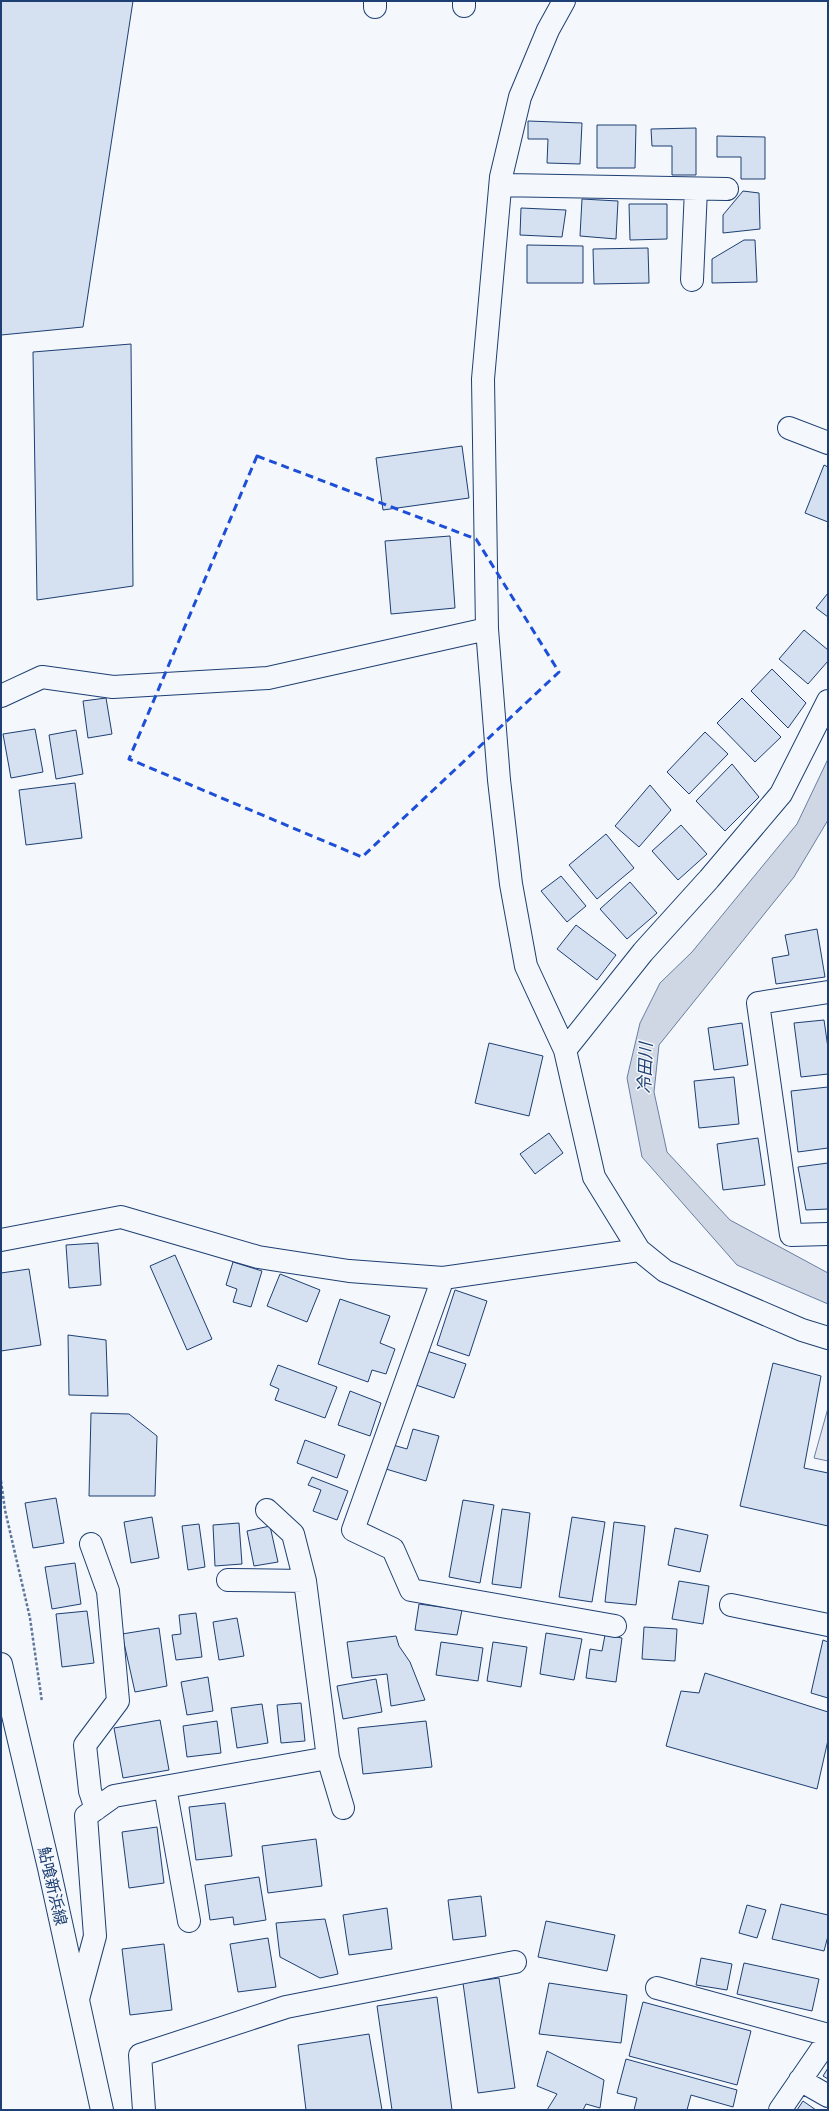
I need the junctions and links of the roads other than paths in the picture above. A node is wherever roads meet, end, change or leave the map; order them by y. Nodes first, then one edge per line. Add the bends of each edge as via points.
1 (564, 1) edge
2 (501, 185) junction
3 (696, 189) junction
4 (727, 189) dead end
5 (692, 280) dead end
6 (789, 428) dead end
7 (828, 443) edge
8 (487, 629) junction
9 (1, 696) edge
10 (828, 701) edge
11 (828, 992) edge
12 (565, 1050) junction
13 (828, 1234) edge
14 (1, 1240) edge
15 (639, 1250) junction
16 (443, 1278) junction
17 (828, 1338) edge
18 (267, 1510) dead end
19 (91, 1544) dead end
20 (228, 1580) dead end
21 (305, 1581) junction
22 (731, 1605) dead end
23 (828, 1625) edge
24 (615, 1626) dead end
25 (1, 1664) edge
26 (328, 1758) junction
27 (165, 1787) junction
28 (343, 1808) dead end
29 (96, 1810) junction
30 (189, 1922) dead end
31 (515, 1962) dead end
32 (657, 1988) dead end
33 (78, 1999) junction
34 (828, 2035) edge
35 (828, 2040) edge
36 (800, 2080) junction
37 (828, 2096) edge
38 (102, 2110) edge
39 (144, 2110) edge
40 (780, 2110) edge

1 - 2 street via 548,30 520,97
2 - 3 street
2 - 8 street via 483,379
3 - 4 street
3 - 5 street
6 - 7 street
8 - 9 street via 268,678 112,687 42,677
8 - 12 street via 510,884 526,966
10 - 12 street via 780,794 709,879 643,952
11 - 13 street via 758,1003 791,1235
12 - 15 street via 594,1177
14 - 16 street via 121,1217 258,1257 349,1271
15 - 16 street
15 - 17 street via 665,1270 802,1330
16 - 24 street via 353,1530 393,1549 411,1590
18 - 21 street via 294,1534
19 - 29 street via 108,1591 118,1701 85,1745 90,1791
20 - 21 street
21 - 26 street
22 - 23 street
25 - 33 street, 鮎喰新浜線
26 - 27 street
26 - 28 street
27 - 29 street via 114,1796
27 - 30 street
29 - 33 street via 86,1816 95,1936
31 - 39 street via 286,2007 140,2055
32 - 34 street
33 - 38 street, 鮎喰新浜線
35 - 36 street
36 - 37 street
36 - 40 street

